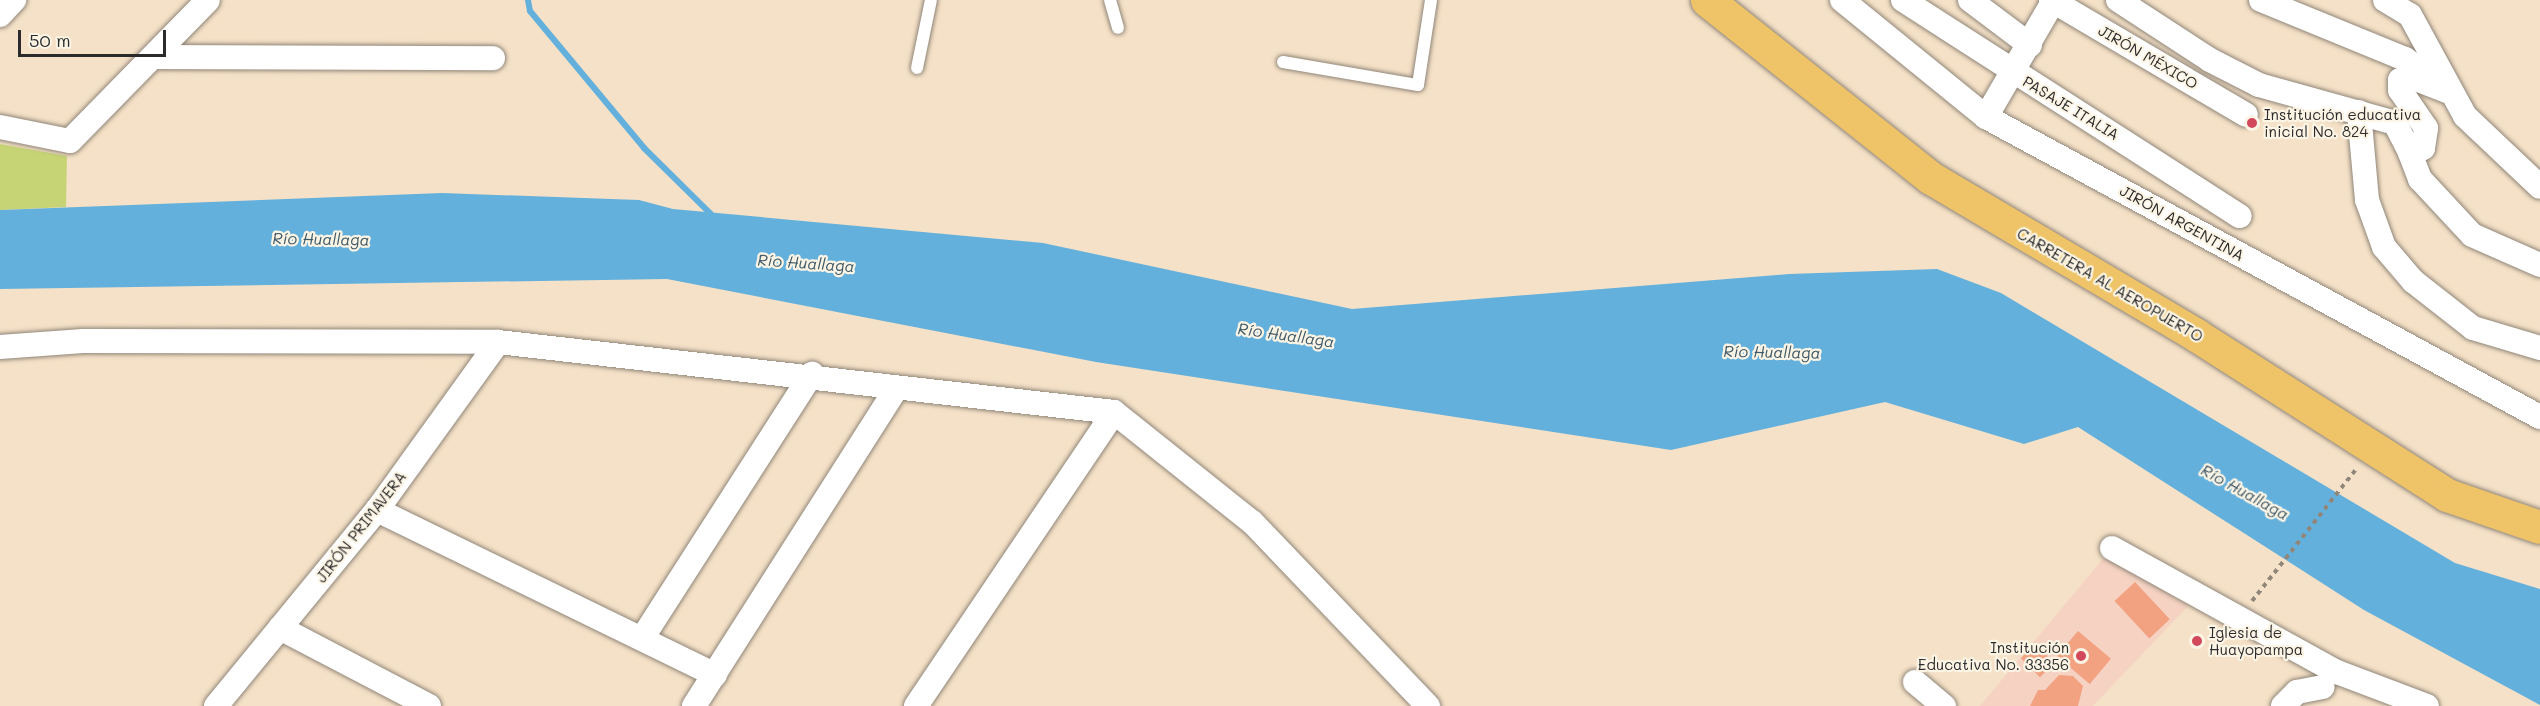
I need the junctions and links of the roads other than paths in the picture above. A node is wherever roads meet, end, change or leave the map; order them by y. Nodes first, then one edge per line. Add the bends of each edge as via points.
1 (14, 0) edge
2 (208, 0) edge
3 (931, 0) edge
4 (1110, 0) edge
5 (1431, 0) edge
6 (1707, 0) edge
7 (1842, 0) edge
8 (1903, 0) edge
9 (1970, 0) edge
10 (2118, 0) edge
11 (2261, 0) edge
12 (2385, 0) edge
13 (2053, 1) edge
14 (0, 15) edge
15 (1118, 28) dead end
16 (2030, 45) junction
17 (158, 57) junction
18 (493, 58) dead end
19 (1284, 62) dead end
20 (917, 68) dead end
21 (2013, 73) junction
22 (2452, 93) junction
23 (2359, 112) junction
24 (2246, 115) dead end
25 (1986, 117) junction
26 (0, 127) edge
27 (2410, 153) junction
28 (2540, 187) edge
29 (2240, 216) dead end
30 (2540, 265) edge
31 (498, 342) junction
32 (2540, 348) edge
33 (2, 351) edge
34 (812, 374) junction
35 (896, 388) junction
36 (1114, 412) junction
37 (2540, 417) edge
38 (377, 510) junction
39 (2540, 527) edge
40 (2112, 548) dead end
41 (280, 628) junction
42 (643, 637) junction
43 (715, 675) junction
44 (1915, 682) dead end
45 (2327, 688) edge
46 (1937, 704) edge
47 (216, 706) edge
48 (429, 706) edge
49 (694, 706) edge
50 (916, 706) edge
51 (1428, 706) edge
52 (2283, 706) edge
53 (2427, 706) edge

1 - 14 street
2 - 17 street
3 - 20 lane
4 - 15 lane
5 - 19 lane via 1418,85
6 - 39 main road, CARRETERA AL AEROPUERTO via 1931,178 2196,335 2447,495
7 - 25 street, JIRÓN ARGENTINA
8 - 21 street, PASAJE ITALIA
9 - 16 street
10 - 23 street via 2210,60 2259,85
11 - 22 street via 2405,59
12 - 22 street via 2410,15
13 - 16 street
13 - 24 street, JIRÓN MÉXICO
16 - 21 street
17 - 18 street
17 - 26 street via 70,141
21 - 25 street
21 - 29 street, PASAJE ITALIA
22 - 27 street via 2411,77 2400,80 2400,90 2426,128 2423,148
22 - 28 street via 2465,116
23 - 27 street via 2395,123
23 - 32 street via 2367,200 2384,247 2413,281 2473,328
25 - 37 street, JIRÓN ARGENTINA
27 - 30 street via 2420,180 2472,236
31 - 33 street via 83,341
31 - 34 street
31 - 38 street, JIRÓN PRIMAVERA
34 - 35 street
34 - 42 street
35 - 36 street
35 - 43 street
36 - 50 street
36 - 51 street via 1252,522
38 - 41 street, JIRÓN PRIMAVERA
38 - 42 street
40 - 45 street
41 - 47 street, JIRÓN PRIMAVERA
41 - 48 street
42 - 43 street
43 - 49 street
44 - 46 street
45 - 52 street via 2297,692
45 - 53 street

